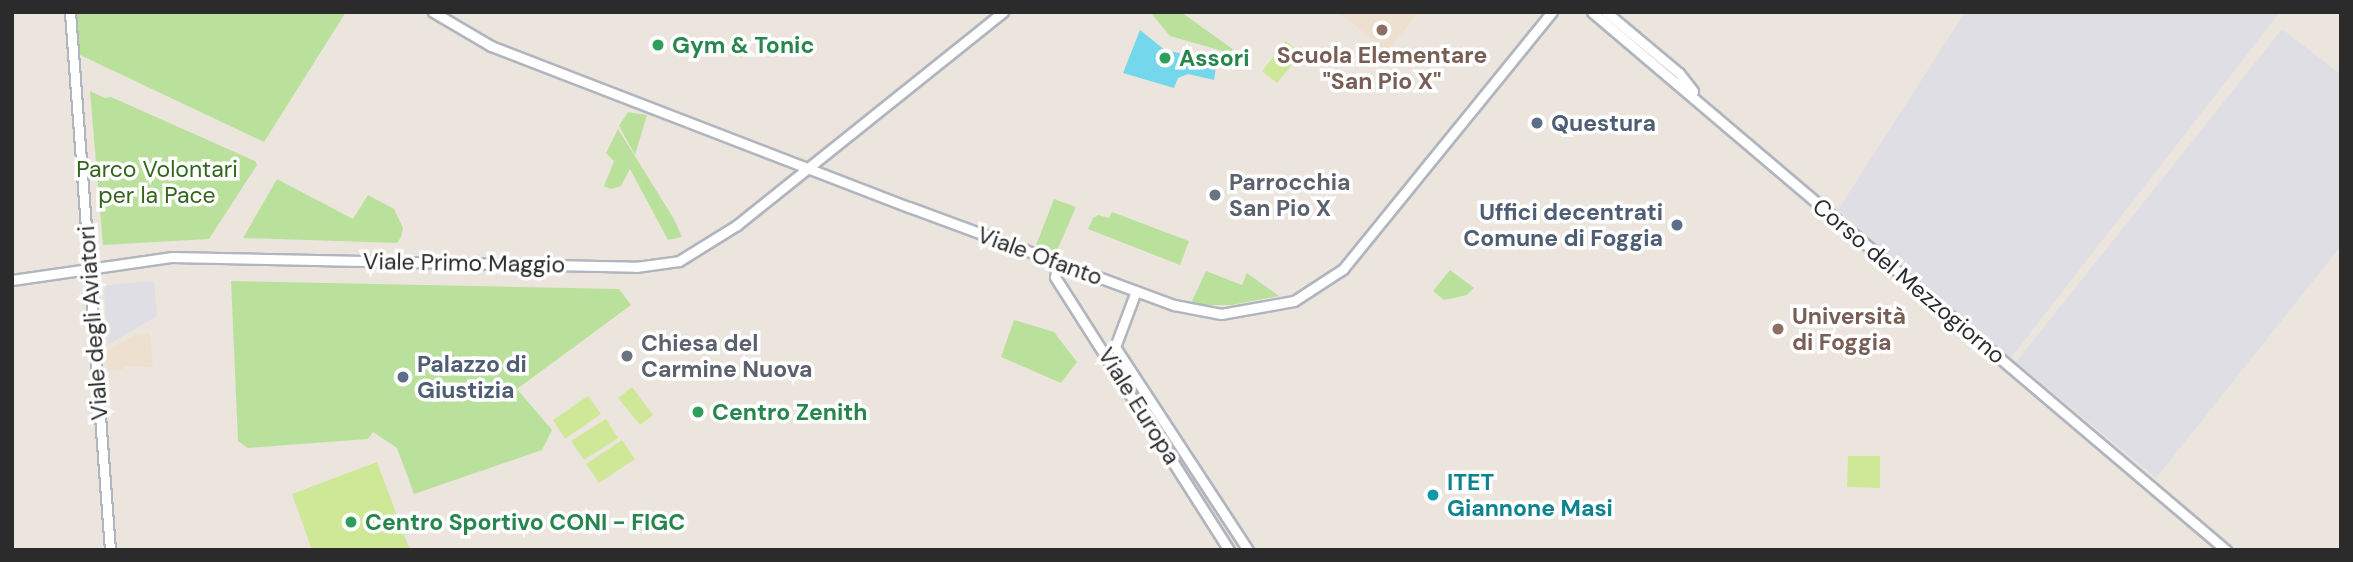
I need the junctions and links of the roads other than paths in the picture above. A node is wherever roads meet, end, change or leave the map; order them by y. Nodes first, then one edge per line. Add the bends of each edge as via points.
1 (70, 12) edge
2 (433, 12) edge
3 (1003, 12) edge
4 (1552, 12) edge
5 (1592, 12) edge
6 (1606, 12) edge
7 (1703, 104) junction
8 (809, 167) junction
9 (1058, 262) junction
10 (89, 268) junction
11 (12, 280) edge
12 (1136, 291) junction
13 (110, 550) edge
14 (1229, 550) edge
15 (1248, 550) edge
16 (2226, 550) edge

1 - 10 main road, Viale degli Aviatori
2 - 8 main road, Viale Ofanto via 491,46
3 - 8 main road, Viale Primo Maggio
4 - 12 main road, Viale Ofanto via 1356,257 1320,287 1277,306 1221,314 1174,305
5 - 7 main road, Corso del Mezzogiorno
6 - 7 main road via 1679,73
7 - 16 main road, Corso del Mezzogiorno
8 - 9 main road, Viale Ofanto
8 - 10 main road, Viale Primo Maggio via 701,250 653,266 172,257
9 - 12 main road, Viale Ofanto
9 - 14 main road, Viale Europa via 1055,277
10 - 11 main road, Viale Primo Maggio
10 - 13 main road, Viale degli Aviatori
12 - 15 main road, Viale Europa via 1115,347

